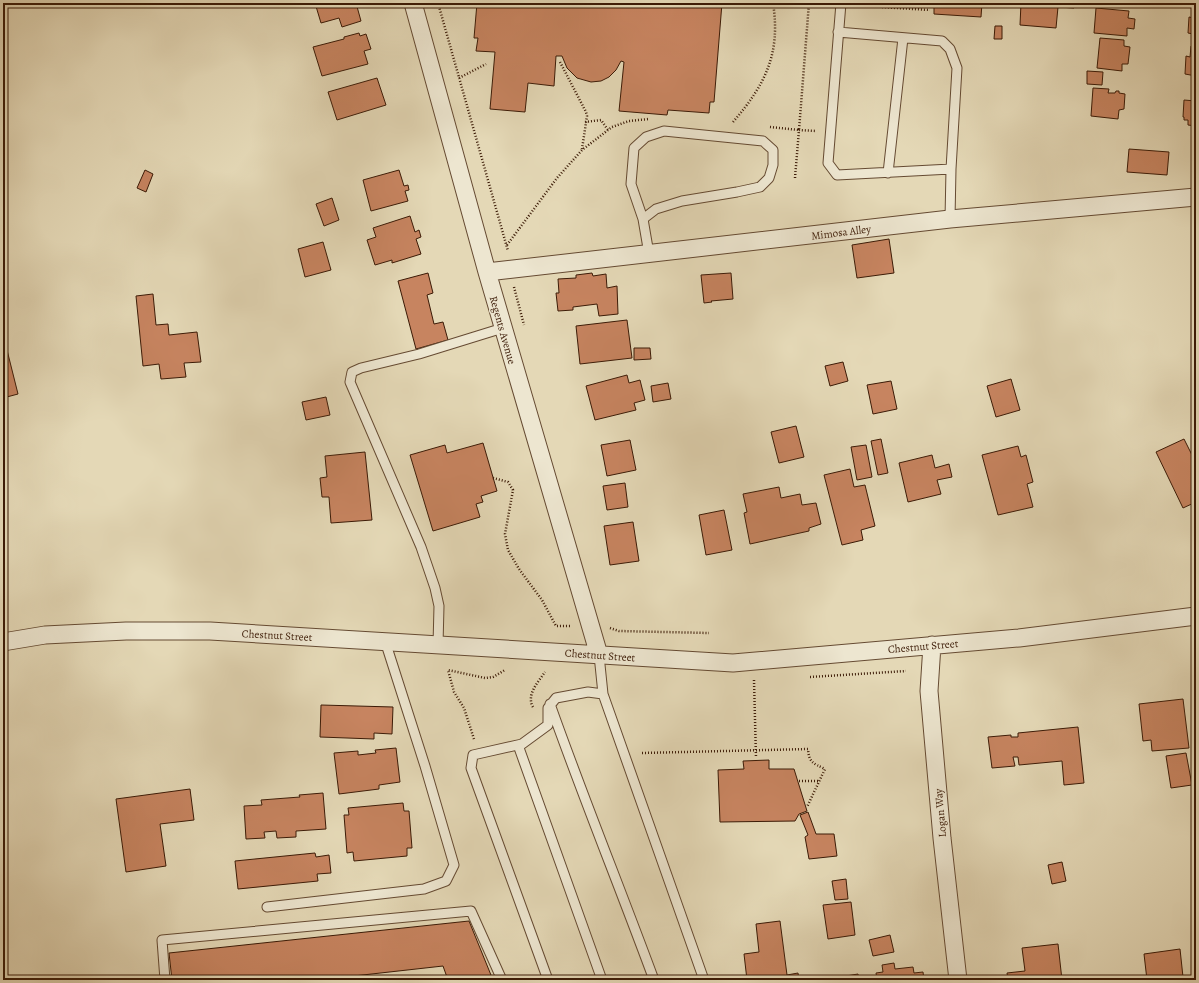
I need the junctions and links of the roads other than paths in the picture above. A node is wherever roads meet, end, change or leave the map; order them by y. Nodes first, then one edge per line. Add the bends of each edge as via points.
1 (413, 3) edge
2 (841, 3) edge
3 (838, 32) junction
4 (903, 38) junction
5 (951, 169) junction
6 (888, 173) junction
7 (1196, 197) edge
8 (643, 219) junction
9 (950, 219) junction
10 (649, 254) junction
11 (487, 272) junction
12 (503, 328) junction
13 (1196, 616) edge
14 (385, 641) junction
15 (3, 642) edge
16 (438, 645) junction
17 (932, 645) junction
18 (599, 655) junction
19 (603, 694) junction
20 (550, 704) junction
21 (518, 745) junction
22 (267, 907) dead end
23 (166, 980) edge
24 (502, 980) edge
25 (548, 980) edge
26 (602, 980) edge
27 (654, 980) edge
28 (704, 980) edge
29 (958, 980) edge

1 - 11 street, Regents Avenue
2 - 3 lane
3 - 4 lane
3 - 6 lane via 828,164 837,175
4 - 5 lane via 942,41 950,49 957,68
4 - 6 lane
5 - 6 lane
5 - 9 lane
7 - 9 street, Mimosa Alley
8 - 8 lane via 656,209 682,201 760,187 769,178 773,165 773,150 763,141 664,131 646,137 634,148 631,184
8 - 10 lane
9 - 10 street, Mimosa Alley
10 - 11 street, Mimosa Alley
11 - 12 street, Regents Avenue
12 - 16 lane via 352,372 350,382 421,547 435,588 439,606
12 - 18 street, Regents Avenue
13 - 17 street, Chestnut Street via 1019,638
14 - 15 street, Chestnut Street via 253,633 154,631 45,635
14 - 16 street, Chestnut Street
14 - 22 lane via 454,865 446,882 424,889
16 - 18 street, Chestnut Street
17 - 18 street, Chestnut Street via 733,663
17 - 29 street, Logan Way via 929,691
18 - 19 lane
19 - 20 lane via 571,694 556,698
19 - 28 lane
20 - 21 lane via 548,725
20 - 27 lane
21 - 25 lane via 473,756 471,768
21 - 26 lane
23 - 24 lane via 162,940 471,911

